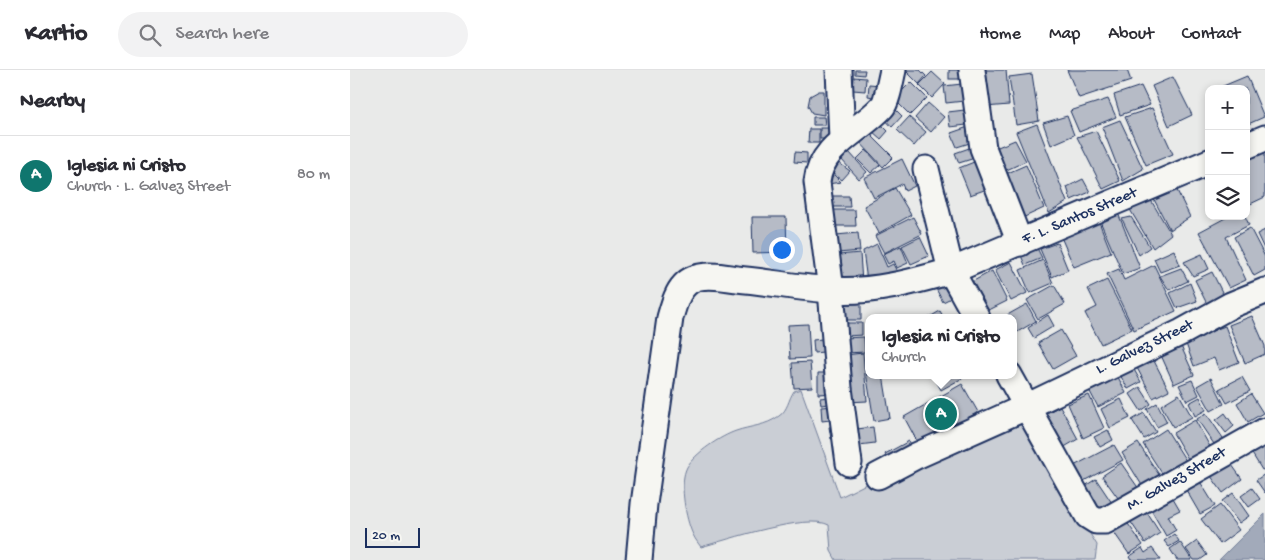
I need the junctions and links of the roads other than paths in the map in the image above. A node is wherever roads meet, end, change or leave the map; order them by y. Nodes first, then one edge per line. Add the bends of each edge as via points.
1 (839, 70) edge
2 (893, 70) edge
3 (972, 70) edge
4 (1265, 138) edge
5 (842, 139) junction
6 (1250, 144) edge
7 (1205, 164) edge
8 (926, 169) dead end
9 (1020, 243) junction
10 (951, 271) junction
11 (831, 290) junction
12 (1265, 291) edge
13 (975, 314) edge
14 (1011, 379) edge
15 (1026, 407) junction
16 (1265, 431) edge
17 (849, 463) dead end
18 (878, 476) dead end
19 (639, 560) edge

1 - 5 street
2 - 5 street via 884,106
3 - 9 street via 983,148
4 - 6 street
5 - 11 street via 818,170 817,182
7 - 9 street, F. L. Santos Street
8 - 10 street
9 - 10 street, F. L. Santos Street
10 - 11 street, F. L. Santos Street via 865,291
10 - 13 street
11 - 17 street
11 - 19 street, F. L. Santos Street via 716,276 696,278 687,283 676,297 663,366
12 - 15 street, L. Galvez Street
14 - 15 street
15 - 16 street, M. Galvez Street via 1088,516 1096,521 1105,520
15 - 18 street, L. Galvez Street

